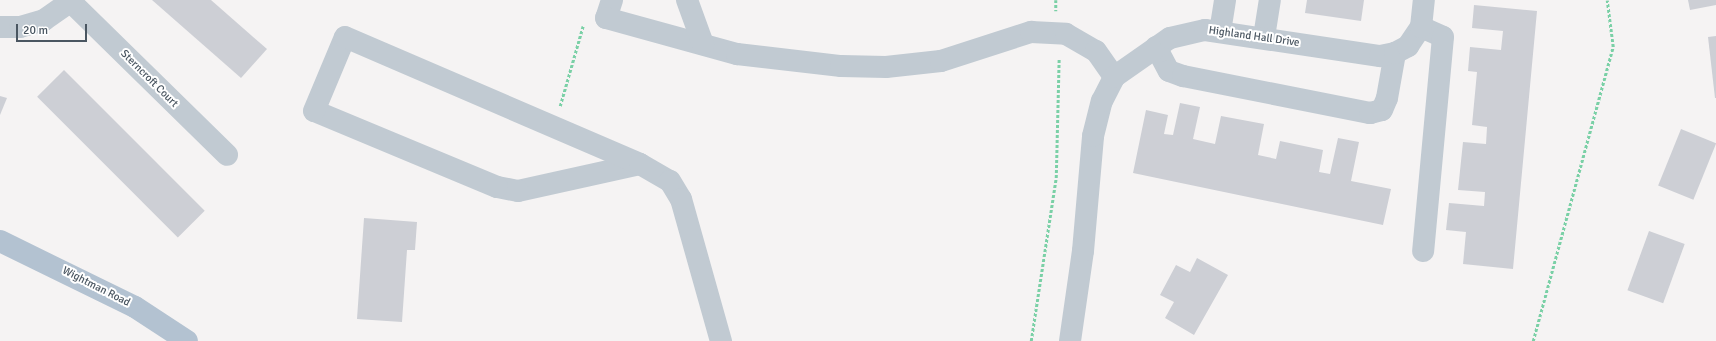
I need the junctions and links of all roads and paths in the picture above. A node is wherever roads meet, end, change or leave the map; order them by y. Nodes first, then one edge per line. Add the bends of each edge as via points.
1 (687, 0) edge
2 (1056, 0) edge
3 (1225, 0) edge
4 (1270, 0) edge
5 (1424, 0) edge
6 (1607, 0) edge
7 (73, 1) edge
8 (609, 9) edge
9 (0, 27) edge
10 (1421, 27) junction
11 (1220, 32) junction
12 (1057, 33) junction
13 (1264, 37) junction
14 (703, 44) junction
15 (1156, 46) junction
16 (1395, 53) junction
17 (1114, 77) junction
18 (554, 127) junction
19 (227, 155) dead end
20 (640, 164) junction
21 (0, 241) edge
22 (1423, 251) dead end
23 (187, 341) edge
24 (721, 341) edge
25 (1031, 341) edge
26 (1070, 341) edge
27 (1533, 341) edge

1 - 14 street
2 - 12 path
3 - 11 street
4 - 13 street
5 - 10 street, Highland Hall Drive
6 - 27 path via 1613,47
7 - 9 street via 44,20 20,27
7 - 19 street, Sterncroft Court
8 - 14 street
8 - 18 path via 586,15
10 - 16 street, Highland Hall Drive via 1408,46
10 - 22 street via 1442,37
11 - 13 street, Highland Hall Drive
11 - 15 street, Highland Hall Drive via 1187,33
12 - 14 street via 1030,32 941,61 886,68 841,66 737,54
12 - 17 street via 1066,34 1096,51
12 - 25 path via 1060,76 1056,178
13 - 16 street, Highland Hall Drive via 1380,56
15 - 16 street via 1170,71 1183,76 1370,112 1382,110 1387,98
15 - 17 street, Highland Hall Drive
17 - 26 street, Highland Hall Drive via 1102,101 1093,136 1083,251
18 - 20 street
18 - 20 street via 345,37 314,111 497,187 518,191
20 - 24 street via 670,181 681,199
21 - 23 main road, Wightman Road via 134,307

